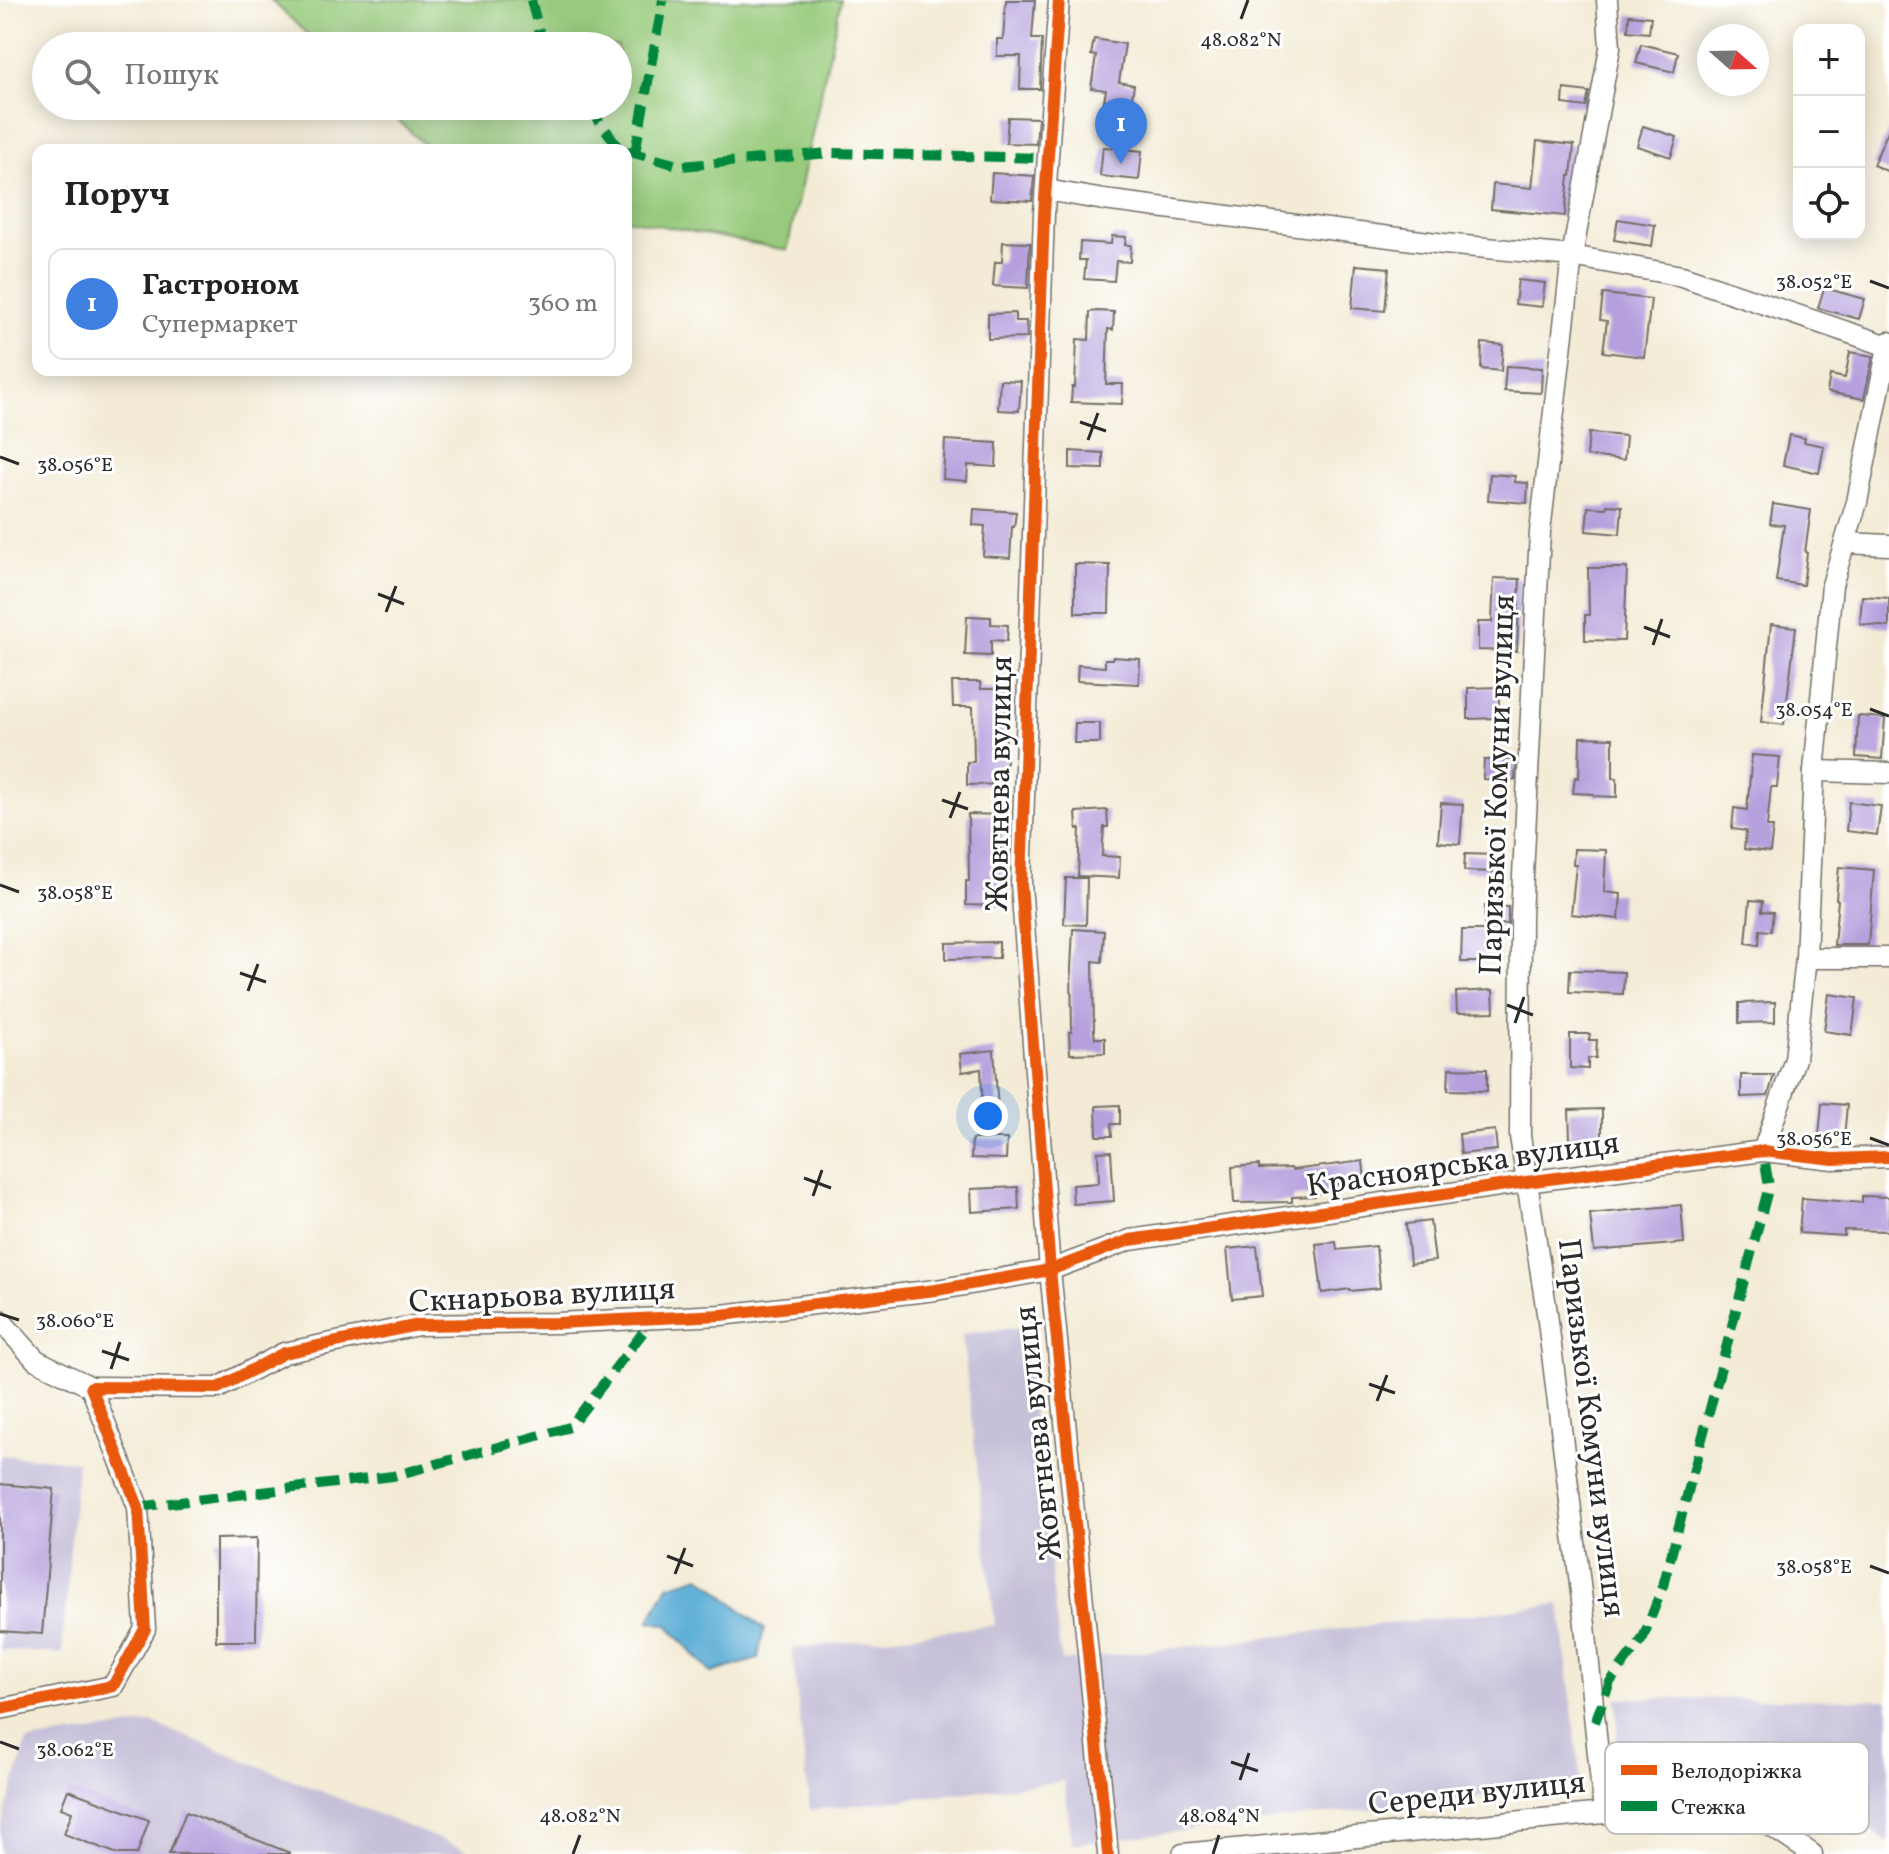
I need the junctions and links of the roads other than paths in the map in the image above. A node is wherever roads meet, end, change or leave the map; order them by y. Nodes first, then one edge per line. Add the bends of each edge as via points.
1 (1059, 0) edge
2 (1607, 0) edge
3 (1046, 190) junction
4 (1572, 256) junction
5 (1889, 344) edge
6 (1845, 543) junction
7 (1889, 545) edge
8 (1814, 771) junction
9 (1889, 773) edge
10 (1806, 958) junction
11 (1889, 958) edge
12 (1763, 1151) junction
13 (1889, 1157) edge
14 (1526, 1182) junction
15 (1050, 1270) junction
16 (0, 1320) edge
17 (91, 1387) junction
18 (0, 1709) edge
19 (1604, 1813) joint
20 (1783, 1834) edge
21 (1108, 1854) edge
22 (1183, 1854) edge
23 (1812, 1854) edge

1 - 3 street, Жовтнева вулиця
2 - 4 street, Паризької Комуни вулиця via 1610,48
3 - 4 street via 1444,244
3 - 15 street, Жовтнева вулиця via 1021,884
4 - 5 street via 1682,276
4 - 14 street, Паризької Комуни вулиця via 1537,578 1521,916 1520,1136
5 - 6 street
6 - 7 street
6 - 8 street via 1832,585
8 - 9 street
8 - 10 street
10 - 11 street
10 - 12 street via 1795,1059
12 - 13 street, Красноярська вулиця via 1833,1159
12 - 14 street, Красноярська вулиця
14 - 15 street, Красноярська вулиця via 1130,1240
14 - 19 street, Паризької Комуни вулиця via 1553,1360
15 - 17 street, Скнарьова вулиця via 936,1290 721,1315 418,1325 284,1353 218,1388
15 - 21 street, Жовтнева вулиця
16 - 17 street via 36,1360
17 - 18 street via 138,1507 145,1629 113,1686
19 - 22 street, Середи вулиця
20 - 23 street, Середи вулиця

